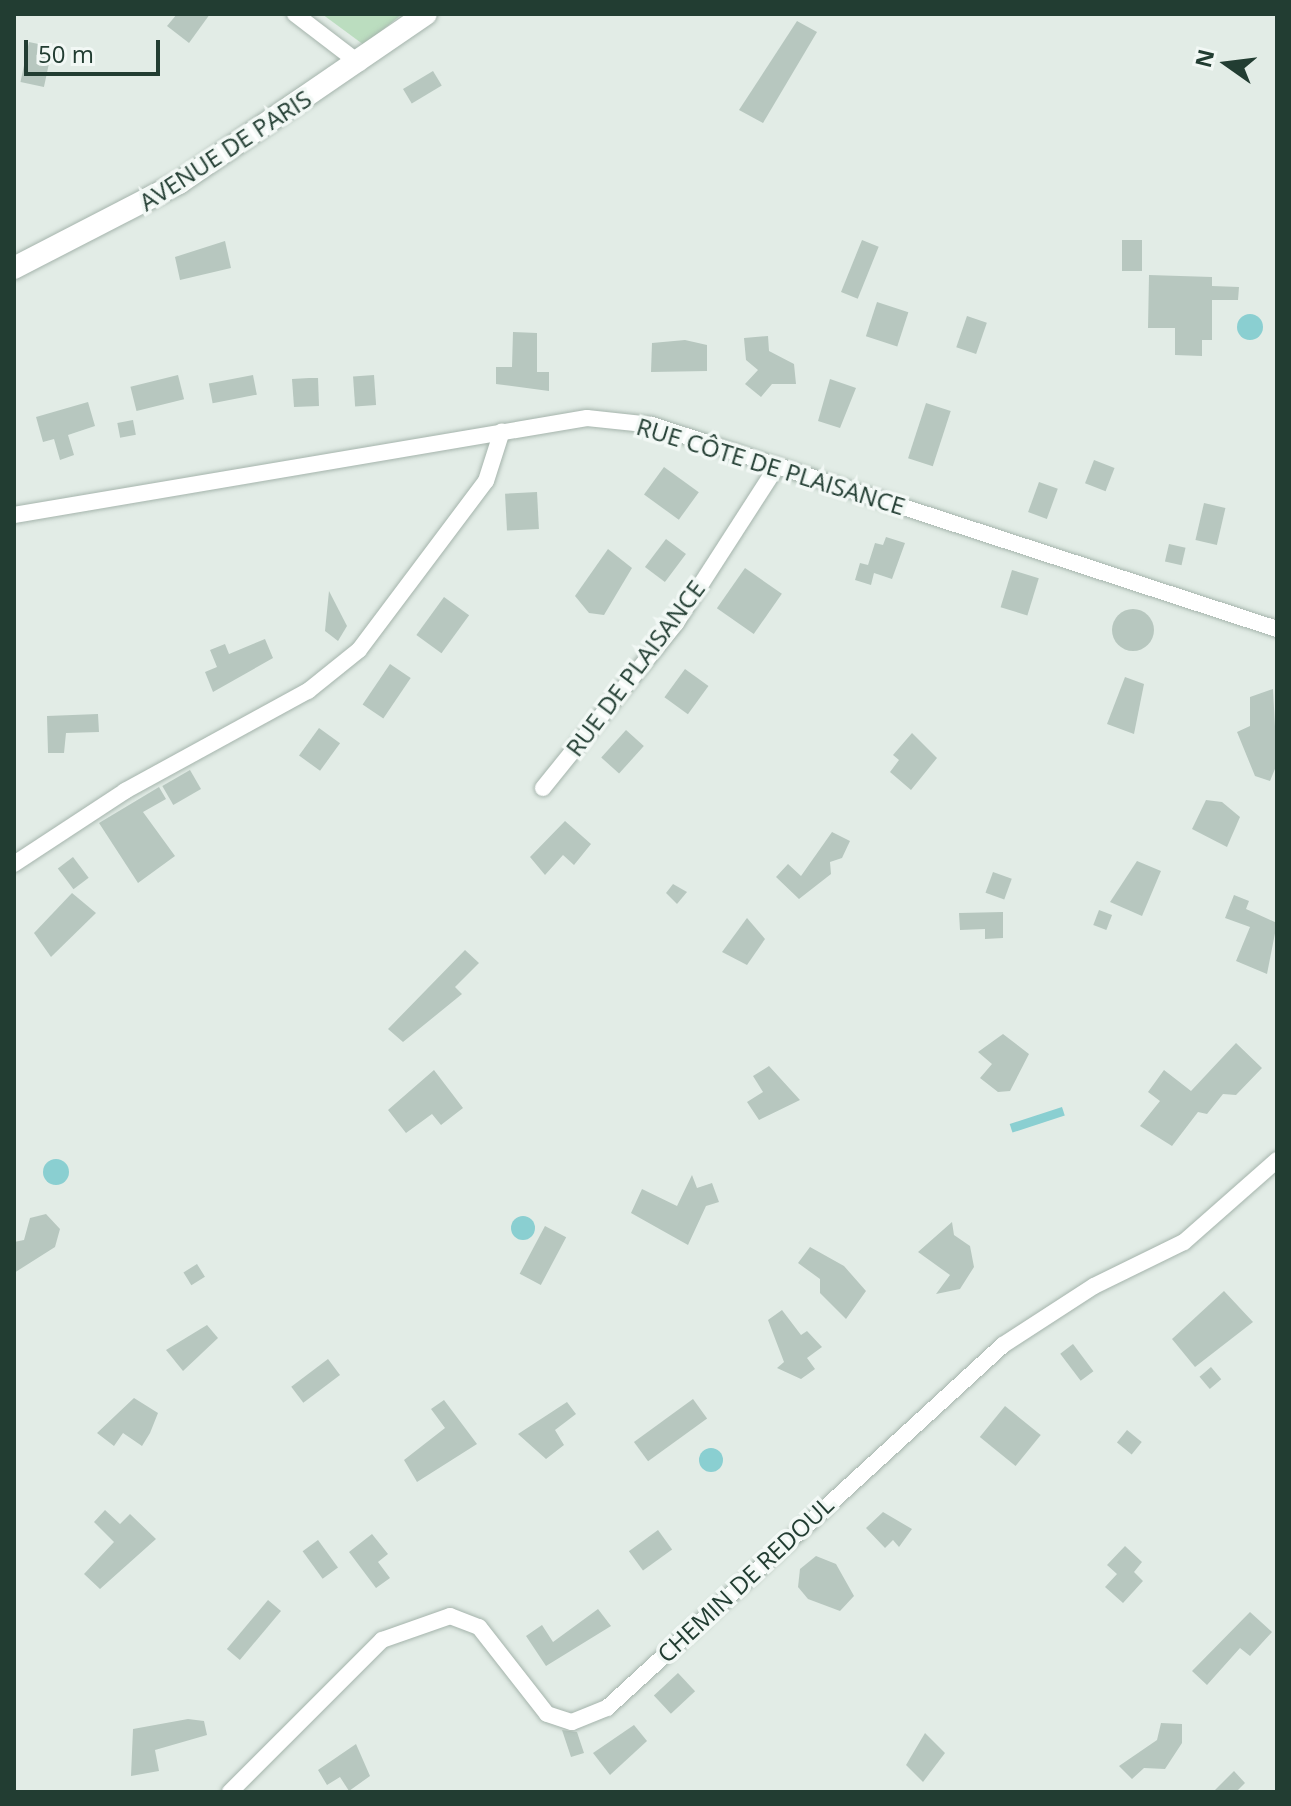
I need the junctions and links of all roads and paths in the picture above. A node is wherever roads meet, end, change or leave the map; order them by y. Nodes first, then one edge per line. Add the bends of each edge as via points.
1 (295, 14) edge
2 (426, 14) edge
3 (359, 63) junction
4 (14, 268) edge
5 (502, 431) junction
6 (777, 466) junction
7 (14, 515) edge
8 (1277, 629) edge
9 (543, 788) dead end
10 (14, 864) edge
11 (1277, 1160) edge
12 (230, 1792) edge

1 - 3 street
2 - 3 main road, AVENUE DE PARIS
3 - 4 main road, AVENUE DE PARIS via 179,183
5 - 6 street, RUE CÔTE DE PLAISANCE via 587,418 652,425
5 - 7 street, RUE CÔTE DE PLAISANCE
5 - 10 street via 486,481 359,650 308,691 125,791
6 - 8 street, RUE CÔTE DE PLAISANCE
6 - 9 street, RUE DE PLAISANCE via 676,623
11 - 12 street, CHEMIN DE REDOUL via 1184,1242 1094,1286 1003,1345 607,1708 572,1722 547,1714 479,1627 450,1616 382,1640

